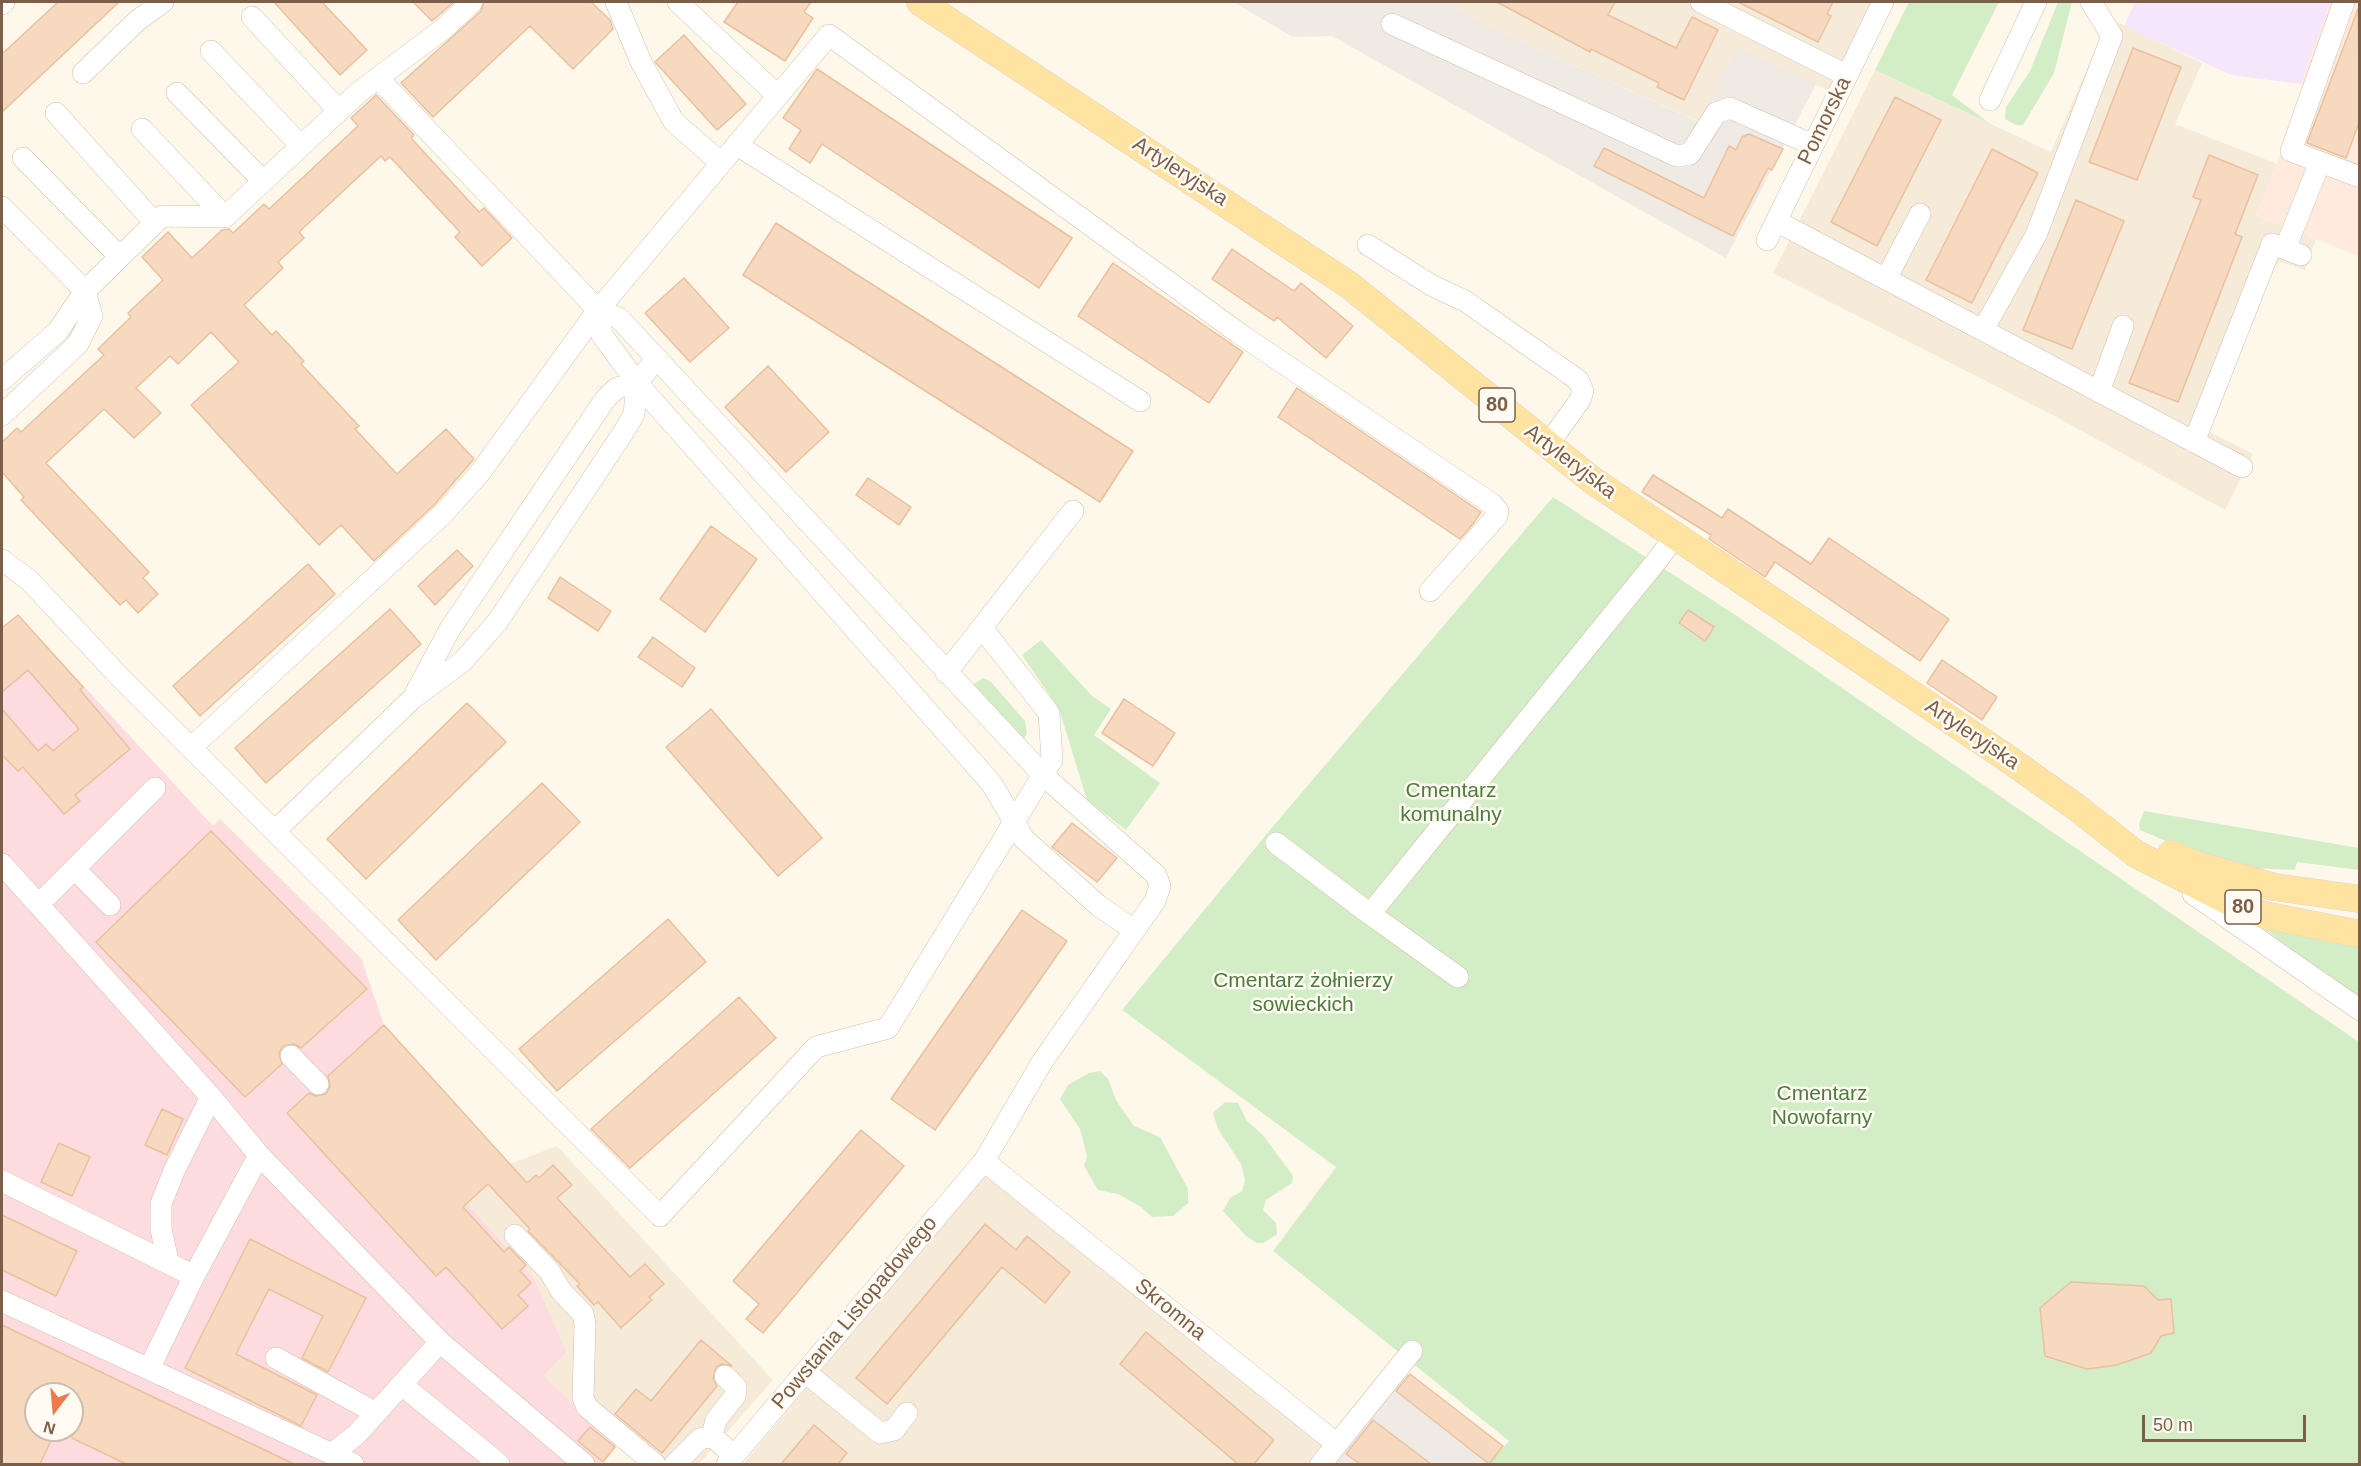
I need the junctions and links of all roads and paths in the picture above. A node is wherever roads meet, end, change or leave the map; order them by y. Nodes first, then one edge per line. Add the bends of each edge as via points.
1 (163, 2) edge
2 (472, 2) edge
3 (616, 2) edge
4 (678, 2) edge
5 (920, 2) edge
6 (1883, 2) edge
7 (2036, 2) edge
8 (2091, 2) edge
9 (2344, 2) edge
10 (1706, 3) edge
11 (252, 17) dead end
12 (1392, 24) dead end
13 (211, 51) dead end
14 (83, 73) dead end
15 (1846, 75) junction
16 (378, 78) junction
17 (177, 93) dead end
18 (778, 96) junction
19 (1990, 100) dead end
20 (339, 111) junction
21 (56, 113) dead end
22 (142, 129) dead end
23 (737, 145) junction
24 (1813, 145) junction
25 (301, 146) junction
26 (23, 158) dead end
27 (2320, 162) junction
28 (721, 164) junction
29 (2360, 177) edge
30 (263, 181) junction
31 (2, 207) edge
32 (1920, 214) dead end
33 (225, 217) junction
34 (155, 223) junction
35 (1368, 245) dead end
36 (120, 257) junction
37 (1886, 279) junction
38 (85, 291) junction
39 (598, 310) junction
40 (2123, 326) dead end
41 (1983, 330) junction
42 (657, 358) junction
43 (2, 380) edge
44 (637, 383) junction
45 (2099, 392) junction
46 (1140, 401) dead end
47 (2, 415) edge
48 (2193, 442) junction
49 (1547, 446) junction
50 (2242, 467) dead end
51 (1073, 511) dead end
52 (1674, 537) junction
53 (2, 560) edge
54 (2, 571) edge
55 (29, 580) junction
56 (1430, 591) dead end
57 (982, 628) junction
58 (946, 673) junction
59 (412, 699) junction
60 (192, 747) junction
61 (1043, 775) junction
62 (155, 788) dead end
63 (2076, 807) junction
64 (1013, 821) junction
65 (276, 830) junction
66 (1276, 843) dead end
67 (2136, 854) junction
68 (2, 864) edge
69 (75, 869) junction
70 (2360, 899) edge
71 (39, 904) junction
72 (110, 905) dead end
73 (1370, 914) junction
74 (1134, 930) junction
75 (2360, 934) edge
76 (1458, 977) dead end
77 (2360, 1010) edge
78 (291, 1056) dead end
79 (318, 1084) dead end
80 (212, 1097) junction
81 (259, 1155) junction
82 (984, 1161) junction
83 (2, 1181) edge
84 (515, 1235) dead end
85 (168, 1261) junction
86 (194, 1276) junction
87 (2, 1301) edge
88 (440, 1342) junction
89 (1412, 1351) dead end
90 (276, 1358) dead end
91 (149, 1370) junction
92 (805, 1372) junction
93 (724, 1377) dead end
94 (402, 1385) junction
95 (376, 1413) junction
96 (907, 1413) dead end
97 (712, 1436) junction
98 (1337, 1443) junction
99 (332, 1454) junction
100 (730, 1460) edge
101 (353, 1464) edge
102 (498, 1464) edge
103 (584, 1464) edge
104 (655, 1464) edge
105 (675, 1464) edge
106 (1321, 1464) edge

1 - 14 street via 138,20
2 - 16 street
3 - 28 street via 641,62 674,122
4 - 18 street
5 - 49 main road, Artyleryjska / 80 via 1342,280
6 - 15 street, Pomorska
7 - 19 street
8 - 41 street via 2112,36 2036,235
9 - 27 street via 2291,151
10 - 15 street
11 - 20 street
12 - 24 street via 1677,156 1690,154 1716,112 1730,108
13 - 25 street
15 - 24 street, Pomorska
16 - 20 street
16 - 39 street
17 - 30 street
18 - 23 street
18 - 56 street via 829,35 1240,334 1492,504 1497,516
20 - 25 street
21 - 34 street
22 - 33 street
23 - 28 street
23 - 46 street
24 - 37 street, Pomorska via 1772,230
25 - 30 street
26 - 36 street
27 - 29 street
27 - 48 street via 2293,252 2272,244
28 - 39 street
30 - 33 street
31 - 38 street
32 - 37 street
33 - 34 street via 162,216
34 - 36 street
35 - 49 street via 1431,285 1466,301 1578,380 1583,391 1580,400
36 - 38 street
37 - 41 street
38 - 43 street via 58,331
38 - 47 street via 92,316 78,344
39 - 42 street via 619,318
39 - 44 street via 602,334
39 - 60 street via 479,474 443,514
40 - 45 street
41 - 45 street
42 - 44 street
42 - 58 street
44 - 59 street via 617,388 606,398 450,629
44 - 59 street via 634,414 623,433 498,621 463,661
44 - 64 street via 992,784
45 - 48 street
48 - 50 street
49 - 52 main road, Artyleryjska / 80
51 - 57 street
52 - 63 main road, Artyleryjska / 80
52 - 73 street
53 - 55 street
54 - 55 street
55 - 60 street
57 - 58 street
57 - 61 street via 1049,713 1052,760
58 - 61 street
59 - 65 street
60 - 65 street
61 - 64 street
61 - 74 street, Powstania Listopadowego via 1156,875 1160,886 1155,901
62 - 69 street
63 - 67 main road, Artyleryjska
63 - 70 main road, 80 via 2194,864 2274,887
64 - 65 street via 888,1029 816,1047 660,1216
64 - 74 street via 1024,839 1099,906
66 - 73 street
67 - 75 main road, 80 via 2264,915
67 - 77 street
68 - 71 street
69 - 71 street
69 - 72 street
71 - 80 street
73 - 76 street
74 - 82 street, Powstania Listopadowego via 1042,1062
78 - 79 street
80 - 81 street
80 - 85 street via 161,1204
81 - 86 street
81 - 88 street
82 - 92 street, Powstania Listopadowego
82 - 98 street, Skromna
83 - 85 street
84 - 104 street via 583,1314 583,1398 587,1407
85 - 86 street
86 - 91 street
87 - 91 street
88 - 94 street
88 - 103 street
89 - 98 street
90 - 95 street
91 - 99 street
92 - 96 street via 880,1432 894,1430
92 - 100 street, Powstania Listopadowego
93 - 97 street via 736,1387 735,1396 716,1420
94 - 95 street
94 - 102 street
95 - 99 street
97 - 100 street
97 - 105 street via 700,1439
98 - 106 street
99 - 101 street

